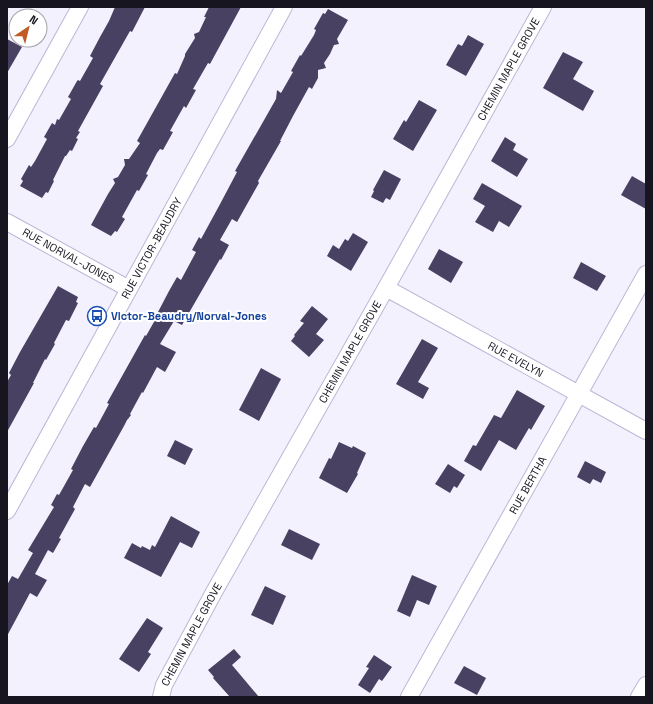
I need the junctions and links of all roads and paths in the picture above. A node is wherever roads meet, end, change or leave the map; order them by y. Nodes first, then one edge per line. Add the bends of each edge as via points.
1 (80, 7) edge
2 (284, 7) edge
3 (543, 7) edge
4 (7, 139) edge
5 (7, 222) edge
6 (646, 274) edge
7 (386, 288) junction
8 (129, 289) junction
9 (579, 394) junction
10 (646, 431) edge
11 (7, 511) edge
12 (646, 685) edge
13 (161, 697) edge
14 (409, 697) edge
15 (639, 697) edge

1 - 4 street
2 - 8 street, RUE VICTOR-BEAUDRY
3 - 7 street, CHEMIN MAPLE GROVE
5 - 8 street, RUE NORVAL-JONES
6 - 9 street, RUE BERTHA
7 - 9 street, RUE EVELYN
7 - 13 street, CHEMIN MAPLE GROVE via 214,592 164,686
8 - 11 street, RUE VICTOR-BEAUDRY
9 - 10 street, RUE EVELYN
9 - 14 street, RUE BERTHA
12 - 15 street

